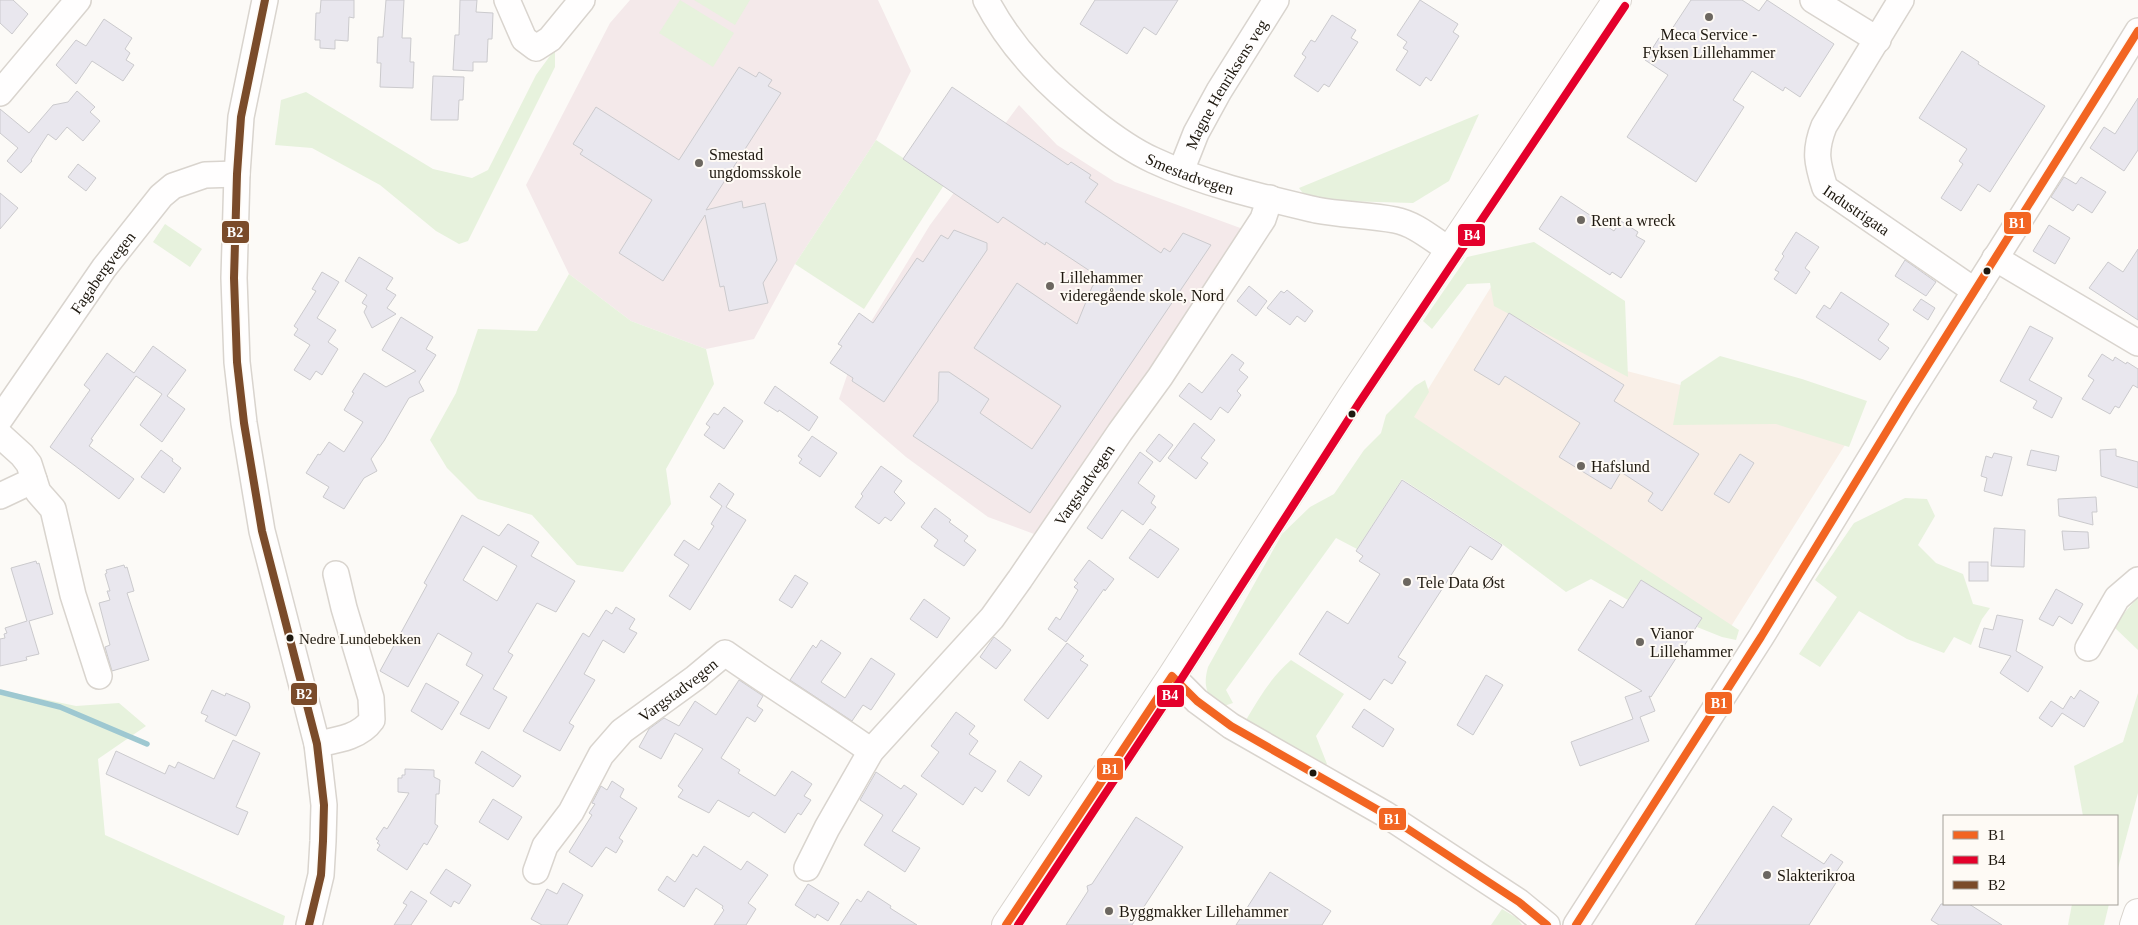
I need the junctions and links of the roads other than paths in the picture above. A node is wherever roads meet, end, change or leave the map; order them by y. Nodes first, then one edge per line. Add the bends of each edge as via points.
1 (78, 0) edge
2 (265, 0) edge
3 (507, 0) edge
4 (582, 0) edge
5 (986, 0) edge
6 (1276, 0) edge
7 (1616, 0) edge
8 (1814, 0) edge
9 (1901, 0) edge
10 (2138, 31) edge
11 (1878, 40) junction
12 (0, 93) edge
13 (1181, 171) junction
14 (236, 174) junction
15 (1270, 198) junction
16 (1451, 251) junction
17 (1995, 258) junction
18 (1975, 291) junction
19 (2138, 343) edge
20 (0, 419) edge
21 (0, 435) edge
22 (34, 480) junction
23 (0, 496) edge
24 (336, 574) dead end
25 (2138, 580) edge
26 (2088, 648) dead end
27 (99, 676) dead end
28 (1172, 676) junction
29 (317, 744) junction
30 (871, 751) junction
31 (807, 868) dead end
32 (536, 871) dead end
33 (2138, 913) edge
34 (309, 925) edge
35 (1006, 925) edge
36 (1547, 925) edge
37 (1576, 925) edge
38 (2134, 925) edge

1 - 12 street
2 - 14 street via 241,117
3 - 4 street via 524,39 536,48 550,39
5 - 13 street, Smestadvegen via 1027,60 1050,85 1128,147
6 - 13 street, Magne Henriksens veg via 1219,90 1196,133
7 - 16 main road
8 - 11 street
9 - 11 street, Industrigata
10 - 17 street
11 - 18 street, Industrigata via 1824,126 1818,142 1817,163 1825,188
13 - 15 street, Smestadvegen
14 - 20 street, Fagabergvegen via 205,175 173,186 161,196 104,268
14 - 29 street via 234,278 237,362 244,423 262,531
15 - 16 street, Smestadvegen via 1322,211 1396,220 1418,229
15 - 30 street, Vargstadvegen via 1263,218 1160,377 992,618
16 - 28 main road via 1351,398
17 - 18 street
17 - 19 street
18 - 37 street
21 - 22 street via 29,464
22 - 23 street
22 - 27 street via 38,492 53,509 73,595
24 - 29 street via 371,698 372,720 366,729 354,736
25 - 26 street via 2117,598
28 - 35 main road
28 - 36 street via 1197,701 1230,726 1385,814 1520,902
29 - 34 street via 324,805 323,841 321,875
30 - 31 street, Vargstadvegen
30 - 32 street, Vargstadvegen via 725,653 622,731 601,755 571,812 546,846
33 - 38 main road

